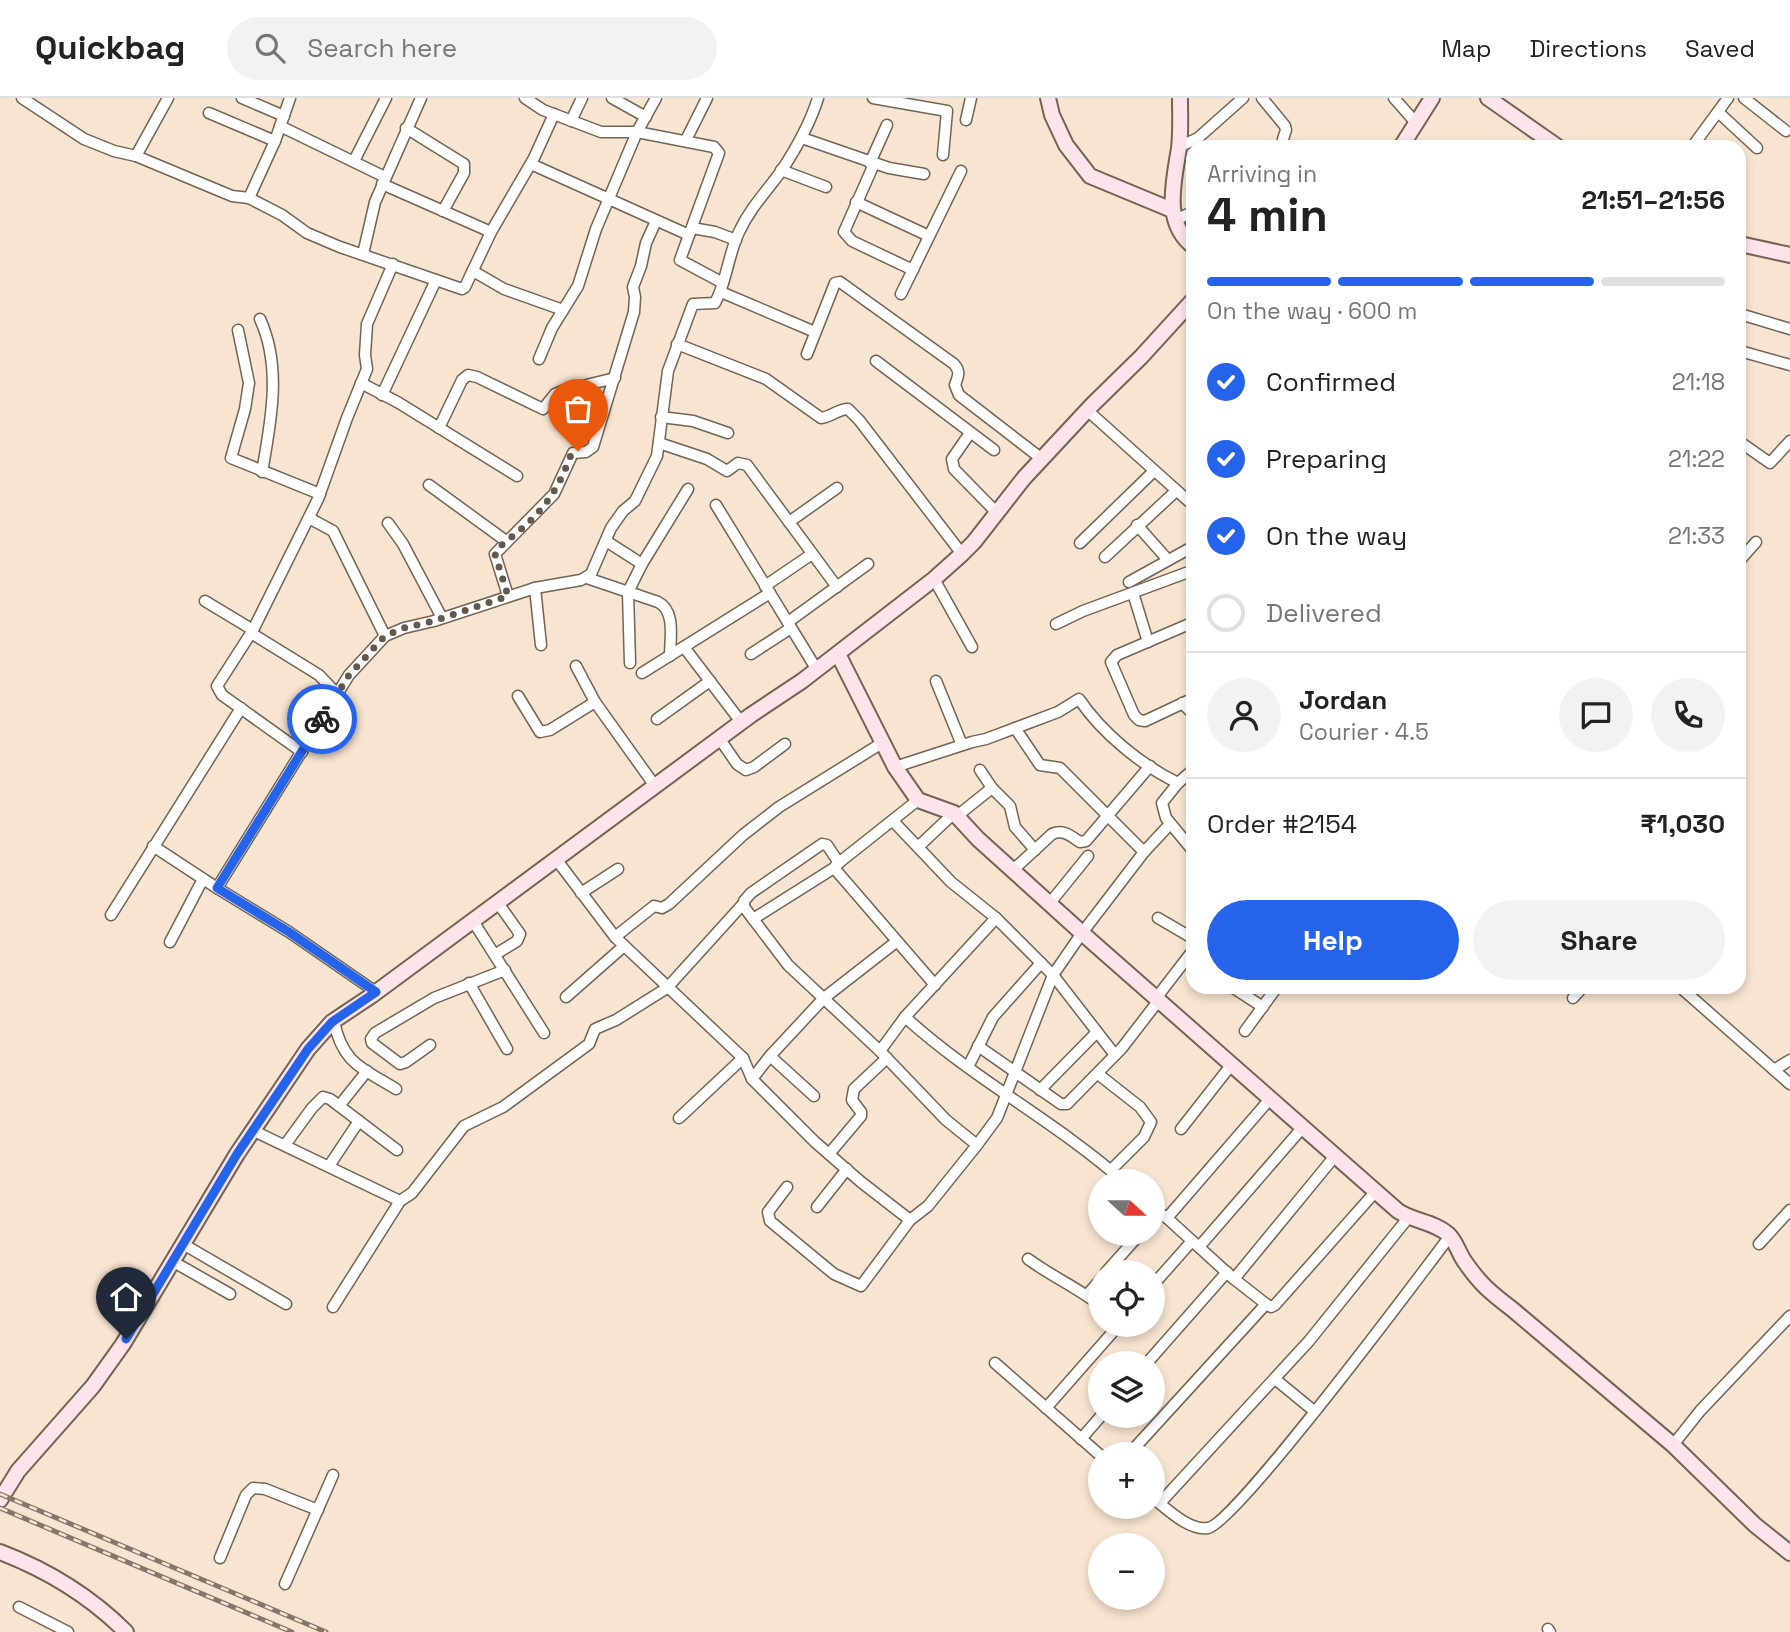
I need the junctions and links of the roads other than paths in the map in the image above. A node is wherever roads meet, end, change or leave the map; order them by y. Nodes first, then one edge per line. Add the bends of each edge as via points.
1 (22, 98) edge
2 (168, 98) edge
3 (242, 98) edge
4 (290, 98) edge
5 (386, 98) edge
6 (421, 98) edge
7 (525, 98) edge
8 (582, 98) edge
9 (612, 98) edge
10 (656, 98) edge
11 (707, 98) edge
12 (818, 98) edge
13 (873, 98) edge
14 (971, 98) edge
15 (1048, 98) edge
16 (1180, 98) edge
17 (1262, 98) edge
18 (1394, 98) edge
19 (1432, 98) edge
20 (1728, 98) edge
21 (1744, 98) edge
22 (1490, 99) edge
23 (1238, 100) edge
24 (907, 101) edge
25 (37, 103) edge
26 (940, 103) edge
27 (1718, 112) junction
28 (209, 113) dead end
29 (554, 114) junction
30 (646, 117) junction
31 (966, 120) dead end
32 (282, 121) junction
33 (571, 121) junction
34 (1416, 123) junction
35 (887, 125) dead end
36 (406, 128) junction
37 (1786, 131) dead end
38 (637, 132) junction
39 (802, 138) junction
40 (686, 140) junction
41 (1194, 140) edge
42 (1283, 140) edge
43 (1405, 140) edge
44 (1548, 140) edge
45 (1697, 140) edge
46 (275, 141) junction
47 (1186, 144) edge
48 (1179, 147) junction
49 (1757, 148) dead end
50 (943, 155) dead end
51 (136, 156) junction
52 (354, 161) junction
53 (872, 163) junction
54 (531, 164) junction
55 (781, 170) junction
56 (961, 171) dead end
57 (924, 174) dead end
58 (384, 181) junction
59 (826, 187) dead end
60 (249, 198) junction
61 (608, 200) junction
62 (856, 202) junction
63 (443, 211) junction
64 (1186, 213) edge
65 (1174, 215) junction
66 (656, 221) junction
67 (690, 231) junction
68 (491, 232) junction
69 (929, 236) junction
70 (1186, 236) edge
71 (736, 240) junction
72 (1746, 245) edge
73 (363, 254) junction
74 (1790, 254) edge
75 (393, 264) junction
76 (913, 270) junction
77 (473, 271) junction
78 (436, 280) junction
79 (722, 287) junction
80 (901, 294) dead end
81 (1186, 308) edge
82 (563, 310) junction
83 (1746, 316) edge
84 (260, 319) dead end
85 (1790, 329) edge
86 (238, 330) dead end
87 (815, 332) junction
88 (677, 344) junction
89 (1746, 353) edge
90 (807, 354) dead end
91 (539, 359) dead end
92 (876, 360) dead end
93 (1790, 365) edge
94 (615, 378) junction
95 (361, 383) junction
96 (382, 394) junction
97 (1087, 410) junction
98 (661, 417) junction
99 (439, 428) junction
100 (728, 433) dead end
101 (970, 433) junction
102 (1790, 442) edge
103 (659, 443) junction
104 (1746, 446) edge
105 (994, 450) dead end
106 (1042, 458) junction
107 (1154, 471) junction
108 (262, 472) junction
109 (517, 477) dead end
110 (429, 485) dead end
111 (837, 488) dead end
112 (688, 489) dead end
113 (1176, 491) junction
114 (320, 494) junction
115 (1186, 499) edge
116 (716, 505) dead end
117 (997, 513) junction
118 (309, 518) junction
119 (789, 522) junction
120 (388, 523) dead end
121 (1137, 525) junction
122 (506, 541) junction
123 (606, 541) junction
124 (1756, 542) dead end
125 (1080, 543) dead end
126 (1186, 550) edge
127 (1746, 553) edge
128 (812, 554) junction
129 (962, 554) junction
130 (1105, 557) dead end
131 (1168, 560) junction
132 (642, 564) junction
133 (868, 564) dead end
134 (1186, 573) edge
135 (587, 578) junction
136 (934, 579) junction
137 (1129, 582) dead end
138 (837, 587) junction
139 (535, 589) junction
140 (768, 589) junction
141 (628, 592) junction
142 (1133, 593) junction
143 (508, 596) junction
144 (205, 601) dead end
145 (442, 618) junction
146 (1055, 624) dead end
147 (790, 625) junction
148 (1186, 625) edge
149 (252, 632) junction
150 (385, 636) junction
151 (1148, 642) junction
152 (541, 645) dead end
153 (684, 647) junction
154 (972, 647) dead end
155 (751, 654) dead end
156 (838, 654) junction
157 (670, 656) junction
158 (629, 663) dead end
159 (576, 666) dead end
160 (817, 670) junction
161 (642, 673) dead end
162 (710, 681) junction
163 (936, 681) dead end
164 (337, 694) junction
165 (517, 696) dead end
166 (1186, 701) edge
167 (595, 702) junction
168 (1182, 703) junction
169 (1186, 707) edge
170 (241, 708) junction
171 (657, 719) dead end
172 (741, 722) junction
173 (1015, 728) junction
174 (719, 738) junction
175 (882, 743) junction
176 (785, 744) dead end
177 (962, 746) junction
178 (302, 752) junction
179 (1150, 766) junction
180 (895, 767) junction
181 (980, 770) dead end
182 (1186, 776) edge
183 (1178, 783) junction
184 (655, 786) junction
185 (992, 788) junction
186 (918, 800) junction
187 (956, 815) junction
188 (1107, 815) junction
189 (893, 821) junction
190 (1170, 824) junction
191 (1186, 843) edge
192 (153, 846) junction
193 (918, 847) junction
194 (1035, 850) junction
195 (1144, 852) junction
196 (1088, 856) dead end
197 (556, 859) junction
198 (836, 865) junction
199 (618, 869) dead end
200 (1013, 870) junction
201 (203, 879) junction
202 (217, 888) junction
203 (581, 893) junction
204 (498, 903) junction
205 (1050, 903) junction
206 (743, 904) junction
207 (111, 915) dead end
208 (996, 918) junction
209 (1158, 918) dead end
210 (753, 919) junction
211 (473, 920) junction
212 (1082, 933) junction
213 (1186, 934) edge
214 (615, 937) junction
215 (170, 942) dead end
216 (896, 942) junction
217 (624, 946) junction
218 (496, 954) junction
219 (1186, 962) edge
220 (1041, 963) junction
221 (505, 970) junction
222 (1053, 975) junction
223 (469, 983) junction
224 (935, 985) junction
225 (667, 988) junction
226 (376, 992) junction
227 (1250, 994) edge
228 (1272, 994) edge
229 (1577, 994) edge
230 (1688, 994) edge
231 (566, 997) dead end
232 (824, 998) junction
233 (1158, 998) junction
234 (1573, 998) dead end
235 (1263, 1007) junction
236 (905, 1017) junction
237 (334, 1021) junction
238 (1245, 1031) dead end
239 (1097, 1032) junction
240 (544, 1033) dead end
241 (430, 1045) dead end
242 (978, 1046) junction
243 (507, 1049) dead end
244 (884, 1054) junction
245 (1115, 1055) junction
246 (770, 1056) junction
247 (743, 1058) junction
248 (1790, 1060) edge
249 (1231, 1064) junction
250 (968, 1067) junction
251 (1015, 1070) junction
252 (1774, 1070) junction
253 (367, 1071) junction
254 (1098, 1074) junction
255 (752, 1079) junction
256 (1790, 1084) edge
257 (396, 1089) dead end
258 (1040, 1090) junction
259 (1006, 1093) junction
260 (814, 1096) dead end
261 (1270, 1099) junction
262 (339, 1106) junction
263 (679, 1118) dead end
264 (359, 1121) junction
265 (1303, 1127) junction
266 (1181, 1129) dead end
267 (252, 1130) junction
268 (285, 1145) junction
269 (977, 1145) junction
270 (397, 1150) dead end
271 (829, 1154) junction
272 (1335, 1156) junction
273 (329, 1166) junction
274 (1109, 1169) edge
275 (1113, 1169) edge
276 (847, 1170) junction
277 (787, 1188) dead end
278 (1376, 1191) junction
279 (400, 1201) junction
280 (1166, 1206) edge
281 (817, 1208) dead end
282 (1790, 1210) edge
283 (1408, 1218) junction
284 (910, 1220) junction
285 (1166, 1220) edge
286 (1450, 1236) junction
287 (183, 1244) junction
288 (1196, 1244) junction
289 (1759, 1244) dead end
290 (1129, 1246) edge
291 (1028, 1259) dead end
292 (1117, 1260) edge
293 (173, 1261) junction
294 (1165, 1274) edge
295 (1231, 1276) junction
296 (230, 1294) dead end
297 (1087, 1295) edge
298 (286, 1304) dead end
299 (1266, 1304) junction
300 (333, 1307) dead end
301 (1790, 1316) edge
302 (1108, 1337) edge
303 (1159, 1351) edge
304 (995, 1363) dead end
305 (1275, 1379) junction
306 (1046, 1408) junction
307 (1314, 1411) junction
308 (1091, 1428) edge
309 (1081, 1439) junction
310 (1140, 1442) edge
311 (1088, 1445) edge
312 (1673, 1445) junction
313 (333, 1475) dead end
314 (1165, 1493) edge
315 (0, 1500) edge
316 (1165, 1506) edge
317 (318, 1510) junction
318 (0, 1552) edge
319 (1790, 1553) edge
320 (220, 1558) dead end
321 (285, 1584) dead end
322 (19, 1607) dead end
323 (68, 1632) edge
324 (126, 1632) edge

1 - 25 street
2 - 51 street
3 - 32 street
4 - 32 street
5 - 52 street
6 - 36 street
7 - 29 street
8 - 33 street
9 - 30 street
10 - 30 street
11 - 40 street
12 - 39 street
13 - 24 street
14 - 31 street
15 - 65 street via 1066,145 1090,176
16 - 48 street
17 - 42 street via 1285,126
18 - 34 street
19 - 34 street
20 - 27 street
21 - 37 street
22 - 44 street
23 - 41 street
24 - 26 street
25 - 51 street via 85,139
26 - 50 street via 948,113
27 - 45 street
27 - 49 street
28 - 46 street
29 - 33 street
29 - 54 street
30 - 38 street
32 - 46 street
32 - 52 street
33 - 38 street via 601,132
34 - 43 street
35 - 53 street
36 - 58 street
36 - 63 street via 464,164 464,173
38 - 40 street
38 - 61 street
39 - 53 street
39 - 55 street
40 - 67 street via 714,147 719,153
46 - 60 street
47 - 48 street
48 - 65 street
51 - 60 street via 232,197
52 - 58 street
53 - 57 street
53 - 62 street
54 - 61 street
54 - 68 street
55 - 59 street
55 - 71 street via 755,202
56 - 69 street
58 - 63 street
58 - 73 street
60 - 73 street via 307,233
61 - 66 street
61 - 82 street via 578,286
62 - 69 street
62 - 76 street via 846,236
63 - 68 street
64 - 65 street
65 - 70 street
66 - 67 street
66 - 94 street via 633,287 634,312
67 - 71 street via 715,232
67 - 79 street via 680,260
68 - 77 street
69 - 76 street
71 - 79 street
72 - 74 street
73 - 75 street
75 - 78 street
75 - 95 street via 368,324
76 - 80 street
77 - 78 street via 464,288
77 - 82 street via 504,289
78 - 96 street
79 - 87 street
79 - 88 street via 715,303 693,304
81 - 97 street
82 - 91 street
83 - 85 street
84 - 108 street via 274,383
86 - 108 street via 249,383 231,458
87 - 90 street
87 - 106 street via 832,286 843,284 954,364 960,374 955,386 959,395
88 - 98 street
88 - 129 street via 766,379 821,418 848,409
89 - 93 street
92 - 101 street
94 - 99 street via 555,394 543,409 468,374
94 - 122 street via 593,447 573,453 554,494
95 - 96 street
95 - 114 street
96 - 99 street
97 - 106 street
97 - 107 street
98 - 100 street via 694,421
98 - 103 street
99 - 109 street
101 - 105 street
101 - 117 street via 952,459 954,470
102 - 104 street via 1770,463
103 - 119 street via 727,471 744,463
103 - 123 street via 641,490
106 - 117 street
107 - 113 street
107 - 125 street
108 - 114 street
110 - 122 street
111 - 119 street
112 - 132 street
113 - 115 street
113 - 121 street
114 - 118 street
116 - 140 street
117 - 129 street
118 - 149 street
118 - 150 street via 333,531
119 - 128 street
120 - 145 street
121 - 130 street
121 - 131 street
122 - 143 street via 497,549 495,559
123 - 132 street
123 - 135 street
124 - 127 street
126 - 131 street
128 - 138 street
128 - 140 street
129 - 136 street
131 - 137 street
132 - 141 street
133 - 138 street
134 - 142 street
135 - 139 street
135 - 141 street
136 - 154 street
136 - 156 street
138 - 147 street
139 - 143 street
139 - 152 street
140 - 147 street
140 - 153 street
141 - 157 street via 667,608
141 - 158 street
142 - 146 street
142 - 151 street
143 - 145 street
144 - 149 street
145 - 150 street
147 - 155 street
147 - 160 street
148 - 151 street
149 - 164 street via 319,675
149 - 170 street via 217,686
150 - 164 street
151 - 168 street via 1111,660 1134,715 1145,721
153 - 157 street
153 - 162 street
156 - 160 street
156 - 175 street
157 - 161 street
159 - 167 street
160 - 172 street
162 - 171 street
162 - 172 street
163 - 177 street
164 - 178 street
165 - 167 street via 540,732
166 - 168 street
167 - 184 street
168 - 169 street
170 - 178 street
170 - 192 street
172 - 174 street
173 - 177 street
173 - 179 street via 1079,699 1091,716
173 - 188 street via 1036,761 1060,768
174 - 176 street via 746,770
174 - 184 street
175 - 180 street
175 - 214 street via 779,807 669,904 654,906
177 - 180 street
178 - 202 street
179 - 183 street
179 - 188 street
180 - 186 street
181 - 185 street
182 - 183 street
183 - 190 street via 1162,803
184 - 197 street
185 - 187 street
185 - 194 street via 1010,806 1014,827
186 - 187 street
186 - 189 street
187 - 193 street
187 - 200 street
188 - 194 street via 1083,843 1058,831
188 - 195 street
189 - 193 street
189 - 198 street
190 - 191 street
190 - 195 street
192 - 201 street
192 - 207 street
193 - 208 street via 951,882
194 - 200 street
195 - 212 street
196 - 205 street
197 - 203 street
197 - 204 street
198 - 206 street via 830,848 821,844 751,893
198 - 210 street
198 - 216 street
199 - 203 street
200 - 205 street
201 - 202 street
201 - 215 street
202 - 226 street
203 - 214 street
204 - 211 street
204 - 218 street via 520,934
205 - 212 street
206 - 210 street
206 - 225 street
208 - 220 street
208 - 224 street
209 - 213 street
210 - 232 street via 788,965
211 - 218 street
211 - 226 street
212 - 222 street
212 - 233 street
214 - 217 street
216 - 224 street
216 - 232 street
217 - 225 street
217 - 231 street
218 - 221 street
219 - 233 street
220 - 222 street
220 - 242 street via 993,1017
221 - 223 street
221 - 240 street
222 - 239 street
222 - 251 street
223 - 241 street via 434,998 371,1038 400,1063
223 - 243 street
224 - 236 street
225 - 247 street
225 - 279 street via 595,1029 589,1044 503,1107 464,1126 412,1193
226 - 237 street
227 - 235 street
228 - 235 street
229 - 234 street
230 - 252 street
232 - 244 street
232 - 246 street
233 - 245 street
233 - 249 street
235 - 238 street
236 - 244 street
236 - 250 street
237 - 253 street via 340,1047
237 - 267 street via 308,1049
239 - 245 street
239 - 258 street
242 - 250 street
242 - 251 street
244 - 269 street via 946,1120
244 - 271 street via 854,1089 852,1100 861,1116
245 - 254 street
246 - 255 street
246 - 260 street
247 - 255 street
247 - 263 street
248 - 252 street
249 - 261 street
249 - 266 street
250 - 259 street
251 - 258 street
251 - 259 street
252 - 256 street
253 - 257 street
253 - 262 street
254 - 258 street via 1067,1104
254 - 275 street via 1140,1107 1151,1122 1144,1137
255 - 271 street
259 - 269 street via 997,1118
259 - 274 street
261 - 265 street
261 - 280 street
262 - 264 street
262 - 268 street via 320,1099
264 - 270 street
264 - 273 street
265 - 272 street
265 - 288 street
267 - 268 street
267 - 287 street
268 - 273 street
269 - 284 street via 928,1206
271 - 276 street
272 - 278 street
272 - 295 street
273 - 279 street
276 - 281 street
276 - 284 street
277 - 284 street via 768,1212 770,1221 834,1274 861,1286
278 - 283 street
278 - 299 street via 1283,1299 1271,1307
279 - 300 street
282 - 289 street
283 - 286 street
283 - 305 street
285 - 288 street
286 - 307 street
286 - 312 street via 1485,1289
287 - 293 street
287 - 298 street
288 - 294 street
288 - 295 street
290 - 292 street
291 - 297 street
293 - 296 street
293 - 315 street via 93,1386 18,1471
295 - 299 street
295 - 303 street
299 - 310 street
301 - 312 street
302 - 306 street
304 - 306 street
305 - 307 street
305 - 314 street
306 - 309 street
307 - 316 street via 1213,1527 1194,1526
308 - 309 street
309 - 311 street
312 - 319 street
313 - 317 street
317 - 320 street via 253,1488
317 - 321 street
318 - 324 street via 33,1564 83,1595
322 - 323 street

